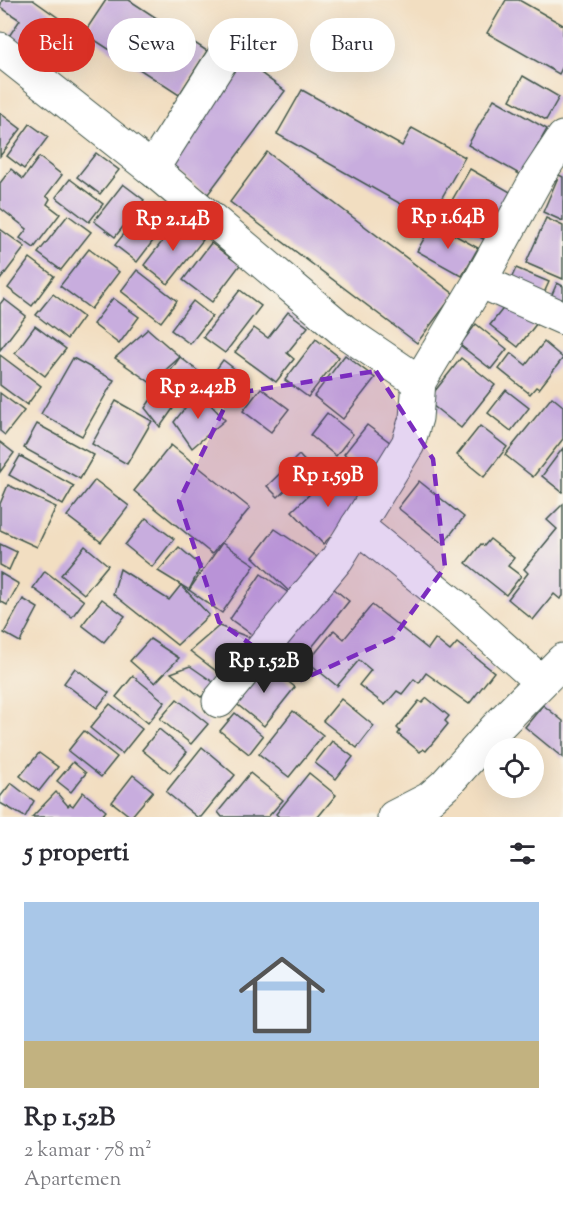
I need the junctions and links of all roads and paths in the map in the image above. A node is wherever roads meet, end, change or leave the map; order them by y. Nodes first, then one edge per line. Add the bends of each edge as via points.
1 (0, 49) edge
2 (214, 72) edge
3 (563, 138) edge
4 (152, 169) junction
5 (480, 281) junction
6 (563, 318) edge
7 (419, 382) junction
8 (357, 526) junction
9 (552, 671) edge
10 (219, 701) dead end
11 (394, 817) edge

1 - 4 street
2 - 4 street
3 - 5 street
4 - 7 street via 344,331
5 - 6 street
5 - 7 street
7 - 8 street via 416,418 408,444
8 - 9 street via 464,612
8 - 10 street via 337,559
9 - 11 street via 446,784 429,799

